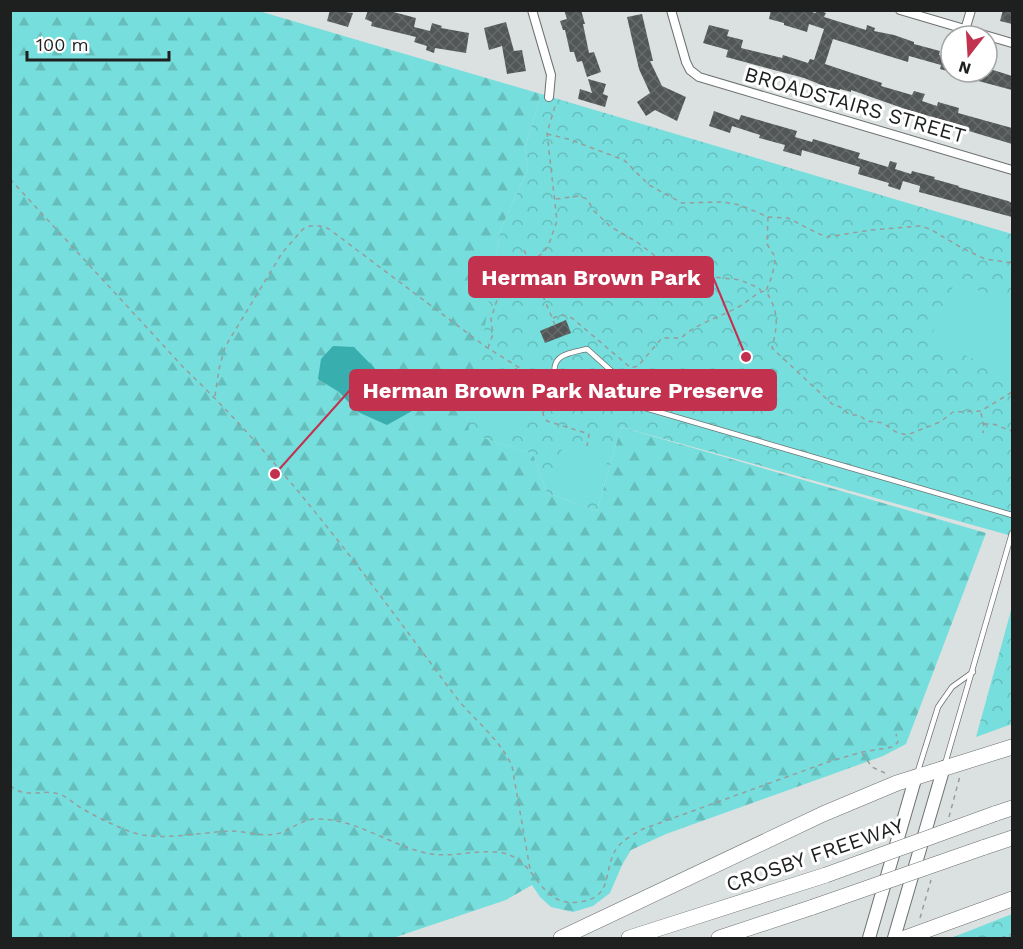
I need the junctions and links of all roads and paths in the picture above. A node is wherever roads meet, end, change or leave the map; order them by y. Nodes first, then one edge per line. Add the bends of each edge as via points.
1 (532, 10) edge
2 (671, 10) edge
3 (900, 10) edge
4 (946, 24) edge
5 (549, 97) joint
6 (547, 134) junction
7 (1012, 170) edge
8 (10, 179) edge
9 (554, 199) junction
10 (768, 217) junction
11 (524, 249) dead end
12 (528, 260) junction
13 (1012, 263) edge
14 (538, 282) junction
15 (766, 291) junction
16 (762, 292) junction
17 (553, 318) junction
18 (555, 325) dead end
19 (488, 348) junction
20 (516, 366) junction
21 (541, 376) junction
22 (513, 381) dead end
23 (556, 382) junction
24 (1012, 392) edge
25 (215, 397) junction
26 (638, 406) junction
27 (981, 411) junction
28 (984, 424) junction
29 (1012, 431) edge
30 (983, 433) dead end
31 (587, 446) dead end
32 (1012, 515) edge
33 (1012, 533) edge
34 (973, 672) junction
35 (896, 734) dead end
36 (1012, 747) edge
37 (862, 752) junction
38 (944, 767) junction
39 (916, 776) junction
40 (897, 783) junction
41 (10, 786) edge
42 (1012, 808) edge
43 (1012, 838) edge
44 (530, 872) junction
45 (1012, 899) edge
46 (1012, 934) edge
47 (561, 939) edge
48 (630, 939) edge
49 (719, 939) edge
50 (869, 939) edge
51 (894, 939) edge
52 (905, 939) edge
53 (1001, 939) edge

1 - 5 street via 551,75
2 - 7 street, BROADSTAIRS STREET via 690,70 699,77
3 - 4 street
5 - 6 path via 558,99
6 - 9 path
6 - 10 path via 624,160 649,185 682,203 722,202
8 - 25 path
9 - 12 path via 557,221 549,244 544,252
9 - 16 path via 587,199 610,227 677,273 740,280
10 - 13 path via 788,218 827,237 920,226 986,259
10 - 15 path via 767,244 775,262
11 - 12 path
12 - 14 path
14 - 17 path
14 - 19 path via 514,282 501,287 491,319 493,334
15 - 16 path
15 - 27 path via 777,319 771,348 832,404 850,415 883,423 907,435 954,412
16 - 17 path via 717,319 689,330 681,338 662,338 638,366 631,368 572,318
17 - 18 path
19 - 20 path
19 - 25 path via 329,229 310,226 282,253 225,347
20 - 21 path
20 - 22 path
21 - 23 path
21 - 31 path via 548,388 542,416 589,434
23 - 26 lane
23 - 26 lane via 555,362 566,353 587,349 617,376 617,386
24 - 27 path
25 - 44 path via 329,530 461,705 505,751 512,766
26 - 32 lane
27 - 28 path
28 - 29 path
28 - 30 path
33 - 34 lane
34 - 38 lane
34 - 39 lane via 952,687 938,707
35 - 37 path via 898,742 893,747
36 - 38 highway
37 - 40 path via 872,766
37 - 44 path via 643,829 615,850 604,888 586,901 562,902 551,897
38 - 39 highway
38 - 51 street
39 - 40 highway
39 - 50 street
40 - 47 highway via 823,814
41 - 44 path via 23,792 62,794 134,833 276,834 315,818 334,819 423,853 506,854
42 - 48 highway, CROSBY FREEWAY, bridge
43 - 49 highway, bridge
45 - 52 highway
46 - 53 path

